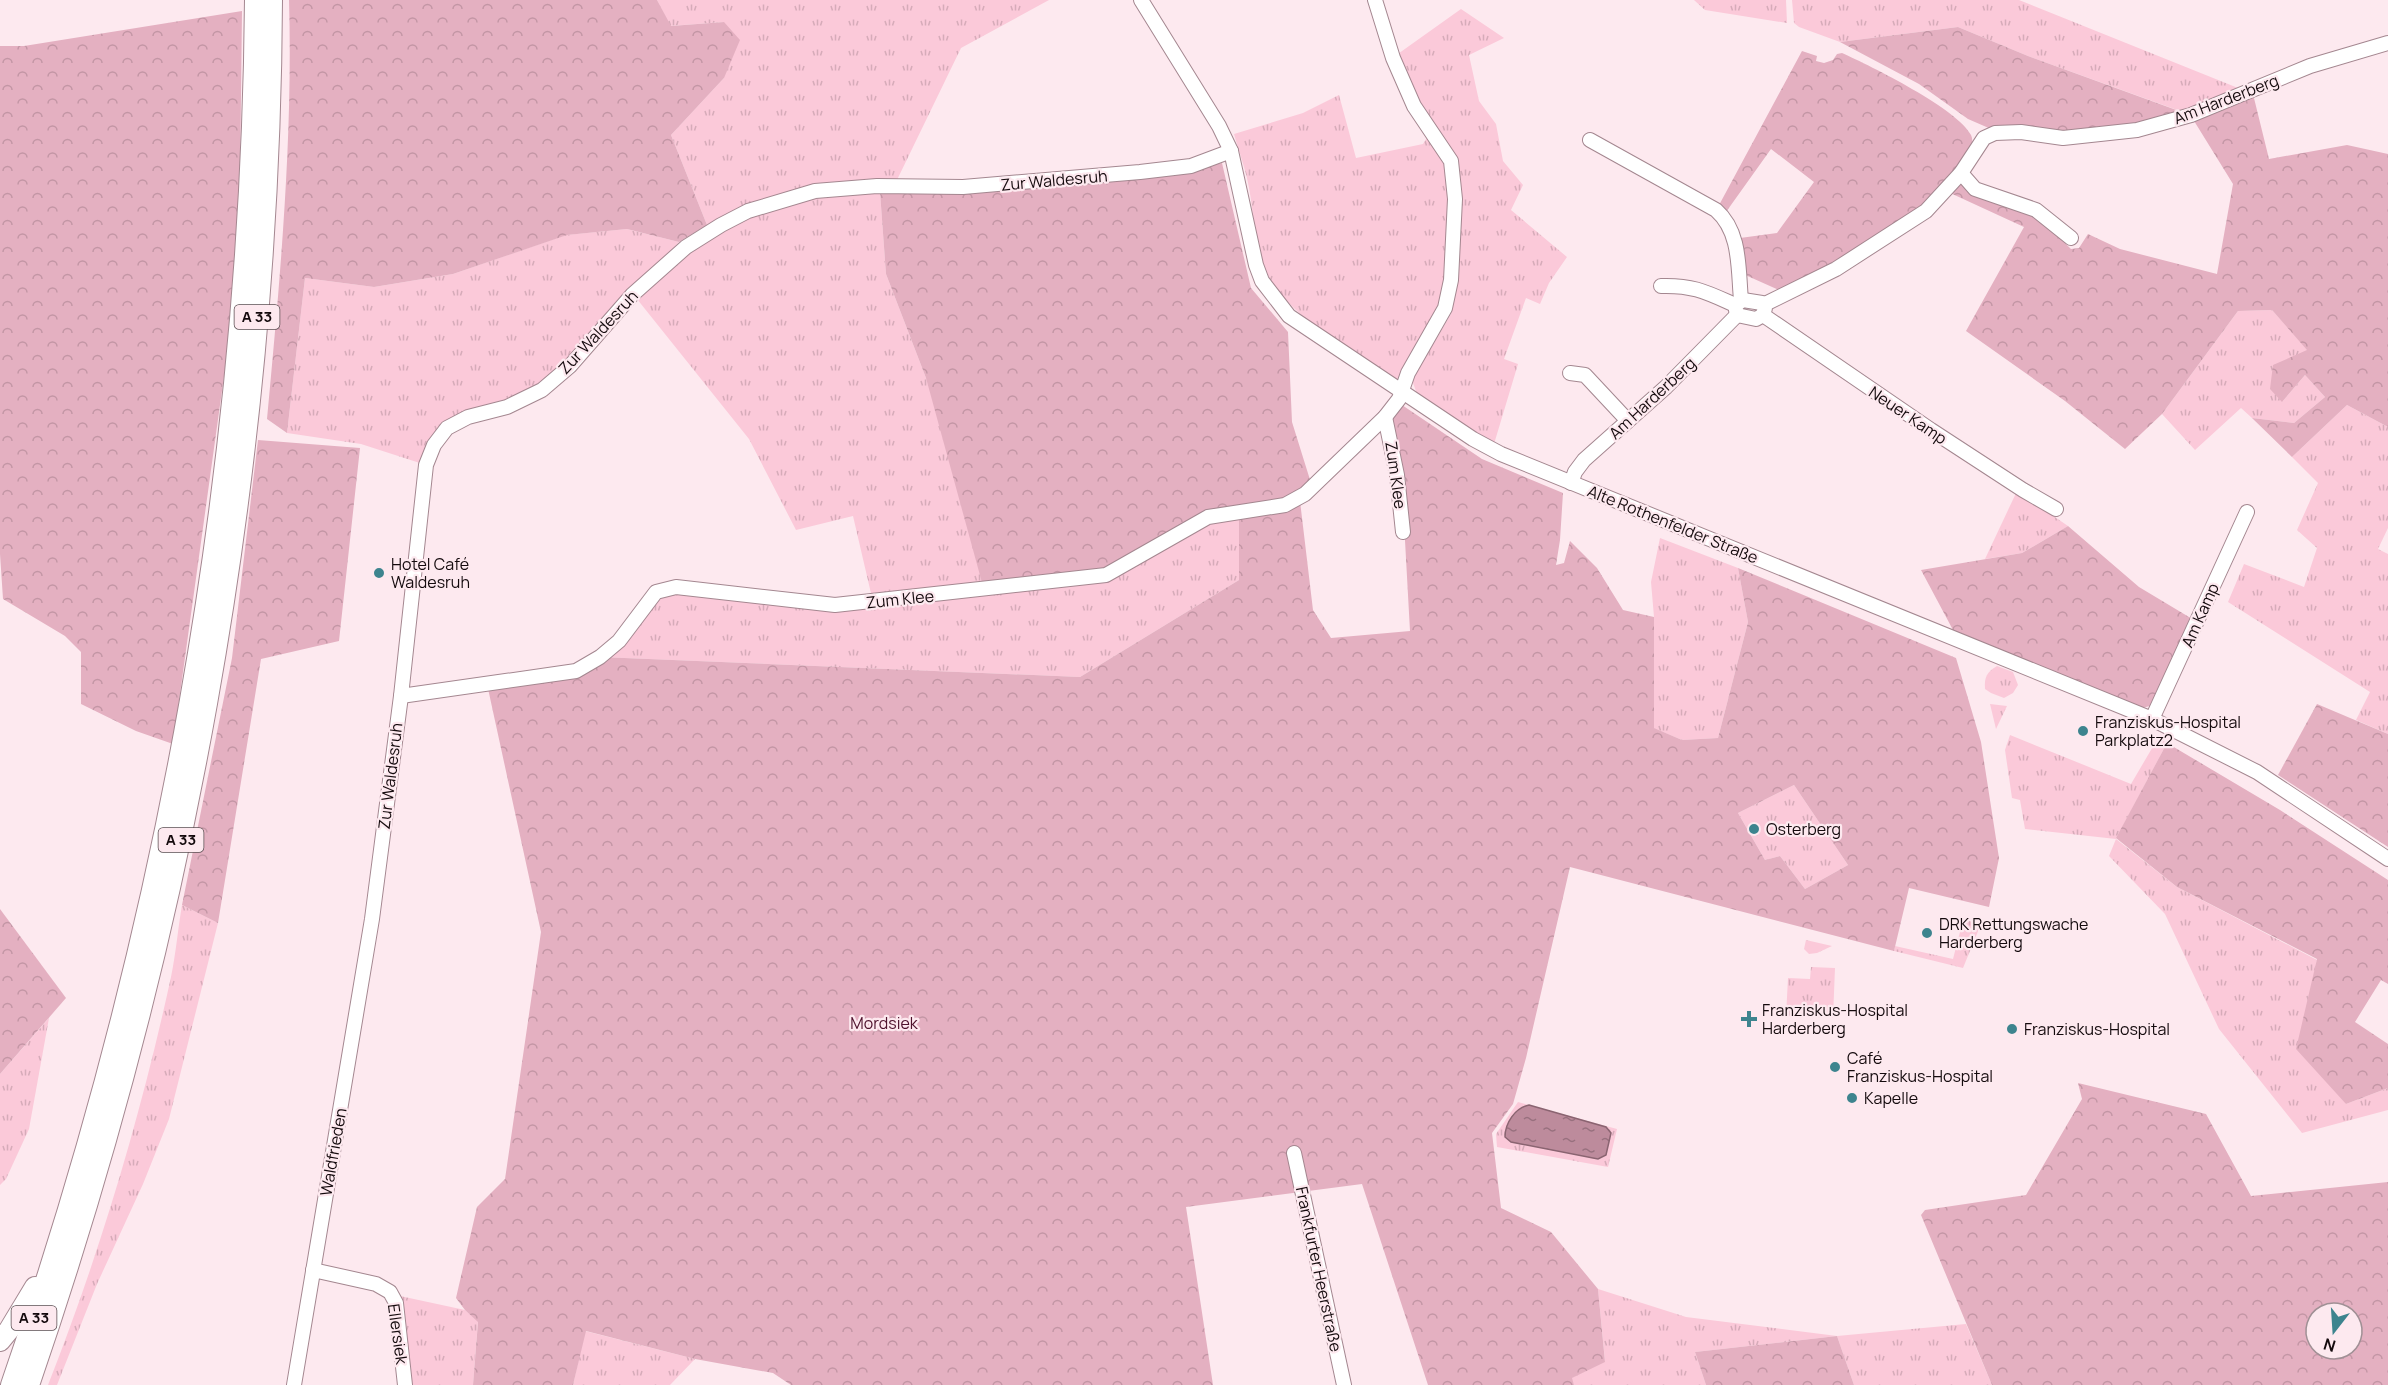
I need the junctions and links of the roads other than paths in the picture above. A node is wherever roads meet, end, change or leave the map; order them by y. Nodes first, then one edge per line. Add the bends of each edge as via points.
1 (255, 0) edge
2 (272, 0) edge
3 (1141, 0) edge
4 (1375, 0) edge
5 (2388, 43) edge
6 (1590, 140) dead end
7 (1231, 151) junction
8 (1961, 173) junction
9 (2071, 238) dead end
10 (1661, 286) dead end
11 (1738, 307) junction
12 (1763, 310) junction
13 (1570, 373) dead end
14 (1402, 392) junction
15 (1385, 417) junction
16 (1628, 421) junction
17 (1571, 483) junction
18 (2056, 509) dead end
19 (2247, 512) dead end
20 (1403, 532) dead end
21 (400, 696) junction
22 (2152, 719) junction
23 (2388, 859) edge
24 (372, 920) joint
25 (1294, 1153) dead end
26 (55, 1250) junction
27 (313, 1270) junction
28 (0, 1341) edge
29 (11, 1385) edge
30 (29, 1385) edge
31 (294, 1385) edge
32 (405, 1385) edge
33 (1344, 1385) edge

1 - 26 highway, A 33 via 251,154 237,372 206,613 141,942 88,1146
2 - 30 highway, A 33 via 264,231 252,375 232,549 203,725 182,836 132,1046 84,1215
3 - 7 street, Alte Rothenfelder Straße
4 - 14 street, Zum Klee via 1393,58 1414,106 1451,161 1455,199 1451,280 1445,308 1408,373
5 - 8 street, Am Harderberg via 2310,66 2191,115 2138,130 2063,138 2021,132 1989,135
6 - 11 street via 1724,217 1734,235
7 - 14 street, Alte Rothenfelder Straße via 1256,265 1274,298 1289,316
7 - 21 street, Zur Waldesruh via 1191,166 1140,172 963,187 815,190 748,211 686,247 633,295 570,366 542,390 507,407 468,417 447,428 434,445 426,465
8 - 9 street via 1976,189 2036,210
8 - 12 street, Am Harderberg via 1926,211
10 - 11 street via 1684,285
11 - 12 street via 1759,302
11 - 16 street, Am Harderberg
12 - 18 street, Neuer Kamp via 1931,430
13 - 16 street via 1585,375
14 - 15 street, Zum Klee
14 - 17 street, Alte Rothenfelder Straße via 1473,439
15 - 20 street, Zum Klee
15 - 21 street, Zum Klee via 1305,494 1285,505 1208,517 1106,575 835,605 676,587 656,592 619,641 576,671
16 - 17 street, Am Harderberg via 1584,460
17 - 22 street, Alte Rothenfelder Straße
19 - 22 street, Am Kamp
21 - 24 street, Zur Waldesruh
22 - 23 street, Alte Rothenfelder Straße via 2257,772
24 - 27 street, Waldfrieden
25 - 33 street, Frankfurter Heerstraße
26 - 28 highway via 23,1309
26 - 29 highway, A 33
27 - 31 street, Waldfrieden
27 - 32 street, Ellersiek via 376,1284 390,1292 396,1303

